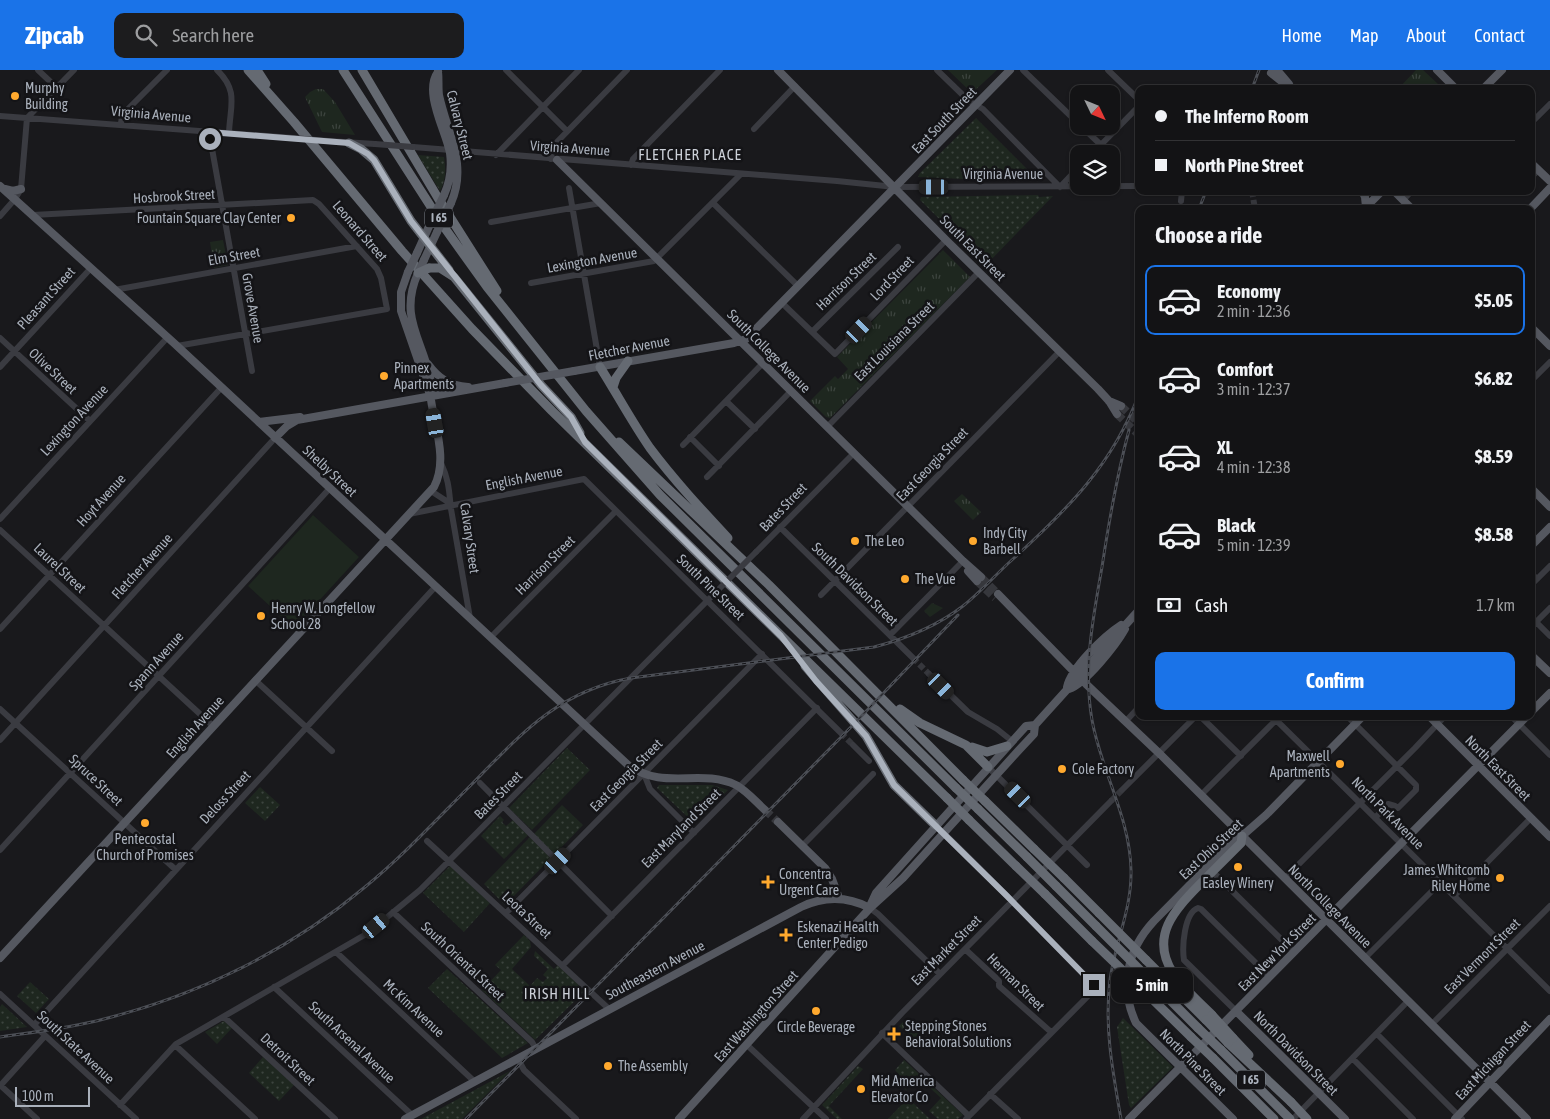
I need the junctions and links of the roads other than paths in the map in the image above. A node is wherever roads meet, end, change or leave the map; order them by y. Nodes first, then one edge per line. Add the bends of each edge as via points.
1 (38, 70) edge
2 (74, 70) edge
3 (167, 70) edge
4 (217, 70) edge
5 (248, 70) edge
6 (257, 70) edge
7 (343, 70) edge
8 (362, 70) edge
9 (437, 70) edge
10 (506, 70) edge
11 (579, 70) edge
12 (627, 70) edge
13 (720, 70) edge
14 (778, 70) edge
15 (937, 70) edge
16 (1010, 70) edge
17 (1023, 70) edge
18 (1108, 70) edge
19 (1436, 70) edge
20 (1502, 70) edge
21 (1274, 71) edge
22 (1288, 85) edge
23 (1452, 85) edge
24 (1487, 85) edge
25 (795, 86) junction
26 (56, 88) junction
27 (1135, 96) edge
28 (1550, 104) edge
29 (976, 105) junction
30 (543, 107) junction
31 (1135, 110) edge
32 (1070, 115) edge
33 (0, 116) edge
34 (27, 118) junction
35 (1535, 119) edge
36 (294, 122) junction
37 (121, 124) junction
38 (754, 129) dead end
39 (209, 132) junction
40 (568, 132) junction
41 (229, 133) junction
42 (1090, 135) edge
43 (349, 143) junction
44 (1101, 145) joint
45 (452, 151) junction
46 (496, 155) junction
47 (554, 159) junction
48 (631, 165) junction
49 (1535, 166) edge
50 (1539, 170) junction
51 (741, 174) junction
52 (1535, 174) edge
53 (1070, 176) edge
54 (1550, 181) edge
55 (1135, 186) edge
56 (2, 187) edge
57 (895, 187) junction
58 (1060, 187) junction
59 (569, 188) dead end
60 (1550, 188) edge
61 (21, 189) junction
62 (1182, 195) edge
63 (1378, 195) edge
64 (1398, 195) edge
65 (1408, 195) edge
66 (15, 199) junction
67 (1403, 200) junction
68 (316, 201) joint
69 (1181, 201) dead end
70 (601, 203) junction
71 (713, 203) junction
72 (1368, 205) edge
73 (1408, 205) edge
74 (1534, 205) edge
75 (222, 206) junction
76 (572, 208) junction
77 (33, 215) junction
78 (0, 216) edge
79 (491, 222) dead end
80 (424, 237) junction
81 (946, 240) junction
82 (357, 246) junction
83 (430, 246) junction
84 (898, 247) dead end
85 (657, 259) junction
86 (426, 264) junction
87 (91, 268) junction
88 (234, 268) junction
89 (980, 272) junction
90 (584, 274) junction
91 (416, 277) joint
92 (454, 277) junction
93 (530, 283) dead end
94 (798, 286) junction
95 (114, 290) junction
96 (782, 303) junction
97 (1535, 331) edge
98 (812, 332) junction
99 (245, 334) junction
100 (0, 338) edge
101 (168, 338) junction
102 (741, 341) junction
103 (177, 346) junction
104 (1550, 346) edge
105 (1060, 351) junction
106 (14, 352) junction
107 (424, 358) junction
108 (544, 360) junction
109 (628, 361) junction
110 (1550, 362) edge
111 (763, 363) junction
112 (600, 366) junction
113 (0, 367) edge
114 (252, 371) dead end
115 (1535, 377) edge
116 (612, 386) junction
117 (221, 388) junction
118 (475, 388) junction
119 (791, 391) junction
120 (430, 397) junction
121 (1109, 400) junction
122 (726, 401) junction
123 (1121, 406) tunnel mouth
124 (586, 411) junction
125 (1117, 414) tunnel mouth
126 (307, 418) junction
127 (90, 421) junction
128 (259, 422) junction
129 (827, 427) junction
130 (755, 429) junction
131 (690, 437) junction
132 (275, 438) junction
133 (585, 442) junction
134 (682, 445) dead end
135 (854, 453) junction
136 (441, 463) junction
137 (718, 466) junction
138 (707, 477) dead end
139 (584, 479) joint
140 (330, 488) junction
141 (431, 491) junction
142 (1535, 492) edge
143 (451, 504) junction
144 (908, 506) junction
145 (1550, 506) edge
146 (616, 511) junction
147 (409, 514) junction
148 (0, 519) edge
149 (780, 527) junction
150 (1550, 527) edge
151 (0, 530) edge
152 (385, 539) junction
153 (1535, 542) edge
154 (963, 561) junction
155 (1550, 566) edge
156 (49, 575) junction
157 (979, 579) tunnel mouth
158 (1535, 580) edge
159 (834, 581) junction
160 (770, 585) junction
161 (436, 586) junction
162 (821, 594) dead end
163 (996, 596) tunnel mouth
164 (708, 601) junction
165 (1550, 608) edge
166 (1135, 613) edge
167 (470, 618) junction
168 (1535, 620) edge
169 (1535, 624) edge
170 (104, 626) junction
171 (0, 629) edge
172 (890, 635) junction
173 (781, 636) junction
174 (1550, 636) edge
175 (491, 637) junction
176 (762, 654) junction
177 (912, 658) tunnel mouth
178 (1535, 658) edge
179 (1550, 673) edge
180 (929, 674) tunnel mouth
181 (159, 676) junction
182 (1078, 676) junction
183 (862, 677) junction
184 (255, 680) junction
185 (1550, 693) edge
186 (0, 708) edge
187 (817, 708) junction
188 (1535, 708) edge
189 (1135, 711) edge
190 (1192, 720) edge
191 (1204, 720) edge
192 (1274, 720) edge
193 (1278, 720) edge
194 (1351, 720) edge
195 (1359, 720) edge
196 (1433, 720) edge
197 (1442, 720) edge
198 (1515, 720) edge
199 (1523, 720) edge
200 (1126, 721) junction
201 (15, 723) junction
202 (586, 724) junction
203 (1519, 724) junction
204 (1035, 725) junction
205 (1355, 725) junction
206 (1438, 725) junction
207 (213, 726) junction
208 (306, 727) junction
209 (841, 733) tunnel mouth
210 (0, 740) edge
211 (1009, 744) junction
212 (853, 745) tunnel mouth
213 (966, 745) junction
214 (332, 751) dead end
215 (1159, 753) junction
216 (1550, 755) edge
217 (1241, 756) junction
218 (869, 761) dead end
219 (1318, 761) junction
220 (1397, 766) junction
221 (1478, 766) junction
222 (988, 767) junction
223 (70, 773) junction
224 (644, 774) junction
225 (872, 774) dead end
226 (997, 775) junction
227 (480, 783) dead end
228 (740, 787) junction
229 (1122, 790) tunnel mouth
230 (1201, 795) junction
231 (1111, 801) tunnel mouth
232 (1360, 803) junction
233 (503, 807) junction
234 (1398, 808) junction
235 (765, 810) tunnel mouth
236 (1398, 817) dead end
237 (1375, 818) junction
238 (1531, 818) junction
239 (778, 822) tunnel mouth
240 (124, 823) junction
241 (935, 825) junction
242 (694, 833) junction
243 (944, 833) junction
244 (1242, 836) junction
245 (1550, 837) edge
246 (428, 841) dead end
247 (1401, 844) junction
248 (803, 845) junction
249 (1067, 845) junction
250 (0, 850) edge
251 (450, 860) junction
252 (558, 861) junction
253 (1087, 865) dead end
254 (176, 870) junction
255 (1216, 875) dead end
256 (1285, 878) junction
257 (1440, 883) junction
258 (1454, 896) junction
259 (839, 898) junction
260 (1012, 901) junction
261 (1550, 906) edge
262 (870, 908) junction
263 (393, 912) junction
264 (506, 913) junction
265 (612, 916) junction
266 (1326, 920) junction
267 (965, 949) junction
268 (1507, 949) junction
269 (336, 952) junction
270 (1294, 952) junction
271 (0, 958) edge
272 (1366, 958) junction
273 (563, 965) junction
274 (940, 974) junction
275 (1270, 977) junction
276 (274, 987) junction
277 (1550, 991) edge
278 (0, 994) edge
279 (1408, 1001) junction
280 (609, 1009) junction
281 (1236, 1011) junction
282 (224, 1017) junction
283 (1209, 1018) junction
284 (1550, 1019) edge
285 (1136, 1023) joint
286 (1432, 1024) junction
287 (34, 1026) junction
288 (1051, 1032) junction
289 (882, 1033) junction
290 (1376, 1034) junction
291 (45, 1036) junction
292 (176, 1045) junction
293 (747, 1045) junction
294 (536, 1049) junction
295 (518, 1059) junction
296 (1352, 1059) junction
297 (1180, 1068) junction
298 (475, 1082) junction
299 (1490, 1082) junction
300 (0, 1086) edge
301 (1319, 1093) junction
302 (990, 1094) junction
303 (120, 1105) junction
304 (814, 1107) junction
305 (409, 1117) edge
306 (968, 1117) edge
307 (572, 1118) edge
308 (1459, 1118) edge
309 (37, 1119) edge
310 (136, 1119) edge
311 (255, 1119) edge
312 (335, 1119) edge
313 (679, 1119) edge
314 (803, 1119) edge
315 (826, 1119) edge
316 (1018, 1119) edge
317 (1129, 1119) edge
318 (1233, 1119) edge
319 (1274, 1119) edge
320 (1292, 1119) edge
321 (1307, 1119) edge
322 (1345, 1119) edge
323 (1413, 1119) edge
324 (1527, 1119) edge

1 - 26 street
2 - 26 street
3 - 37 street via 122,114
4 - 41 street via 227,80 232,92
5 - 36 highway, I 65
6 - 36 highway
7 - 108 highway, I 65 via 444,227
8 - 108 highway via 479,264
9 - 45 main road, Calvary Street
10 - 30 street
11 - 30 street
12 - 40 street
13 - 48 street via 633,159
14 - 25 main road, South East Street
15 - 29 street
16 - 29 main road, East South Street
17 - 32 street
18 - 27 street
19 - 23 main road
20 - 24 main road
21 - 22 main road
25 - 38 street
25 - 57 main road, South East Street
26 - 34 street
28 - 35 street
29 - 57 main road, East South Street
29 - 58 street
30 - 40 street
30 - 46 street
31 - 44 street
33 - 34 street, Virginia Avenue
34 - 37 street, Virginia Avenue
34 - 61 street
36 - 133 highway, I 65 via 438,292
37 - 39 street, Virginia Avenue
39 - 41 street, Virginia Avenue
39 - 75 street, Grove Avenue
40 - 47 street via 553,148
41 - 43 street, Virginia Avenue, bridge
42 - 44 street
43 - 45 street, Virginia Avenue, bridge
43 - 80 highway via 374,160
45 - 46 street, Virginia Avenue
45 - 80 main road, Calvary Street, bridge via 444,195
45 - 83 main road, Calvary Street, bridge via 458,180 451,203
46 - 47 street, Virginia Avenue
47 - 48 street, Virginia Avenue
47 - 70 main road, South College Avenue
48 - 51 street, Virginia Avenue
49 - 50 main road
50 - 52 street
50 - 54 main road
51 - 57 street, Virginia Avenue
51 - 71 street, Lexington Avenue
53 - 58 street
55 - 58 street, Virginia Avenue
56 - 61 main road via 11,191
56 - 66 main road, Shelby Street
57 - 58 street, Virginia Avenue
57 - 81 main road, South East Street
57 - 94 main road
59 - 76 street
60 - 74 main road
61 - 66 street
62 - 69 street
63 - 72 main road
64 - 67 main road
65 - 67 street
66 - 77 main road, Shelby Street
66 - 78 street
67 - 73 main road
68 - 75 street, Hosbrook Street
68 - 82 street, Leonard Street
70 - 76 street
70 - 85 main road, South College Avenue
71 - 85 street, Lexington Avenue
71 - 94 street
75 - 77 street, Hosbrook Street
75 - 88 street, Grove Avenue
76 - 79 street
76 - 90 street
77 - 87 main road, Shelby Street
80 - 83 highway
80 - 120 main road, Calvary Street, bridge via 401,292 401,311
81 - 89 main road, South East Street
81 - 98 street, Lord Street via 835,354
82 - 88 street, Elm Street
82 - 99 street, Leonard Street via 380,274 387,309
83 - 86 main road, Calvary Street
83 - 92 highway
84 - 98 street, Harrison Street
85 - 90 street, Lexington Avenue
85 - 102 main road, South College Avenue
86 - 91 highway, bridge
86 - 92 highway
87 - 95 main road, Shelby Street
87 - 106 street, Pleasant Street
88 - 95 street, Elm Street
88 - 99 street, Grove Avenue
89 - 105 main road, South East Street
89 - 129 street, East Louisiana Street
90 - 93 street, Lexington Avenue
90 - 112 street
91 - 107 main road, Calvary Street via 410,308
92 - 133 highway via 571,417
94 - 96 main road
95 - 101 main road, Shelby Street
96 - 98 street
96 - 102 main road
97 - 104 main road
99 - 103 street
99 - 114 street, Grove Avenue
100 - 106 street, Olive Street
101 - 103 main road, Shelby Street
101 - 127 street, Lexington Avenue
102 - 109 main road, Fletcher Avenue
102 - 111 main road, South College Avenue
103 - 117 main road, Shelby Street
105 - 121 main road, South East Street
105 - 144 street, East Georgia Street
106 - 113 street, Pleasant Street
106 - 127 street, Olive Street
107 - 118 main road via 445,382
107 - 120 main road, Calvary Street via 430,377
108 - 124 highway, I 65
109 - 112 main road, Fletcher Avenue
109 - 116 highway
110 - 115 street
111 - 119 main road, South College Avenue
111 - 122 street
112 - 116 highway
112 - 118 main road, Fletcher Avenue, bridge
116 - 160 highway via 639,432 668,471
117 - 128 main road, Shelby Street
117 - 156 street, Hoyt Avenue
118 - 120 main road, Fletcher Avenue
119 - 129 main road, South College Avenue
119 - 130 street
120 - 126 main road, Fletcher Avenue
120 - 136 main road, Calvary Street
121 - 123 main road, South East Street
121 - 125 main road, South East Street
122 - 130 street
122 - 131 street
124 - 160 highway
124 - 320 highway, I 65, bridge via 655,490
126 - 128 main road, Fletcher Avenue via 295,416
126 - 132 main road, Fletcher Avenue via 290,423
127 - 148 street, Lexington Avenue
128 - 132 main road, Shelby Street
129 - 135 main road, South College Avenue
130 - 137 street
131 - 134 street
131 - 137 street
132 - 140 main road, Shelby Street
132 - 170 street, Fletcher Avenue
133 - 173 highway, I 65
135 - 144 main road, South College Avenue
135 - 149 street, Bates Street
136 - 141 main road, Calvary Street
136 - 143 street, Calvary Street via 447,476
137 - 138 street
139 - 143 street, English Avenue
139 - 146 street, South Pine Street
140 - 152 main road, Shelby Street
140 - 181 street, Spann Avenue
141 - 143 street
141 - 147 main road, English Avenue
142 - 145 main road
143 - 147 street, English Avenue
143 - 167 street, Calvary Street
144 - 154 main road, South College Avenue
144 - 159 street, East Georgia Street
146 - 164 street, South Pine Street
146 - 175 street, Harrison Street
147 - 152 main road, English Avenue
149 - 159 street, South Davidson Street
149 - 164 street, Bates Street, bridge
150 - 153 main road
151 - 156 street, Laurel Street
152 - 161 main road, Shelby Street
152 - 184 main road, English Avenue
154 - 157 main road, South College Avenue via 963,565
154 - 172 street
155 - 158 street
156 - 170 street, Laurel Street
156 - 171 street, Hoyt Avenue
159 - 162 street, East Georgia Street
159 - 172 street, South Davidson Street
160 - 183 highway
161 - 167 main road, Shelby Street
161 - 208 street, Deloss Street
163 - 182 main road
164 - 176 street, South Pine Street
164 - 202 street, Bates Street
165 - 168 street
166 - 182 main road, East Washington Street
167 - 175 main road, Shelby Street
169 - 174 street
170 - 181 street, Laurel Street
170 - 201 street, Fletcher Avenue
172 - 177 street, South Davidson Street
173 - 241 highway via 866,736 894,785
173 - 319 highway, I 65, bridge
175 - 202 main road, Shelby Street
176 - 187 street, South Pine Street
176 - 224 street, East Georgia Street
178 - 179 main road
180 - 211 street via 968,712 997,729
181 - 207 street, Laurel Street
181 - 223 street, Spann Avenue
182 - 200 main road, North College Avenue via 1084,688
182 - 204 main road, East Washington Street
183 - 213 highway via 912,718
183 - 283 highway, bridge via 1034,850
184 - 207 main road, English Avenue
184 - 208 street
185 - 188 main road
186 - 201 street, Spruce Street
187 - 209 street, South Pine Street
187 - 228 street, East Maryland Street
189 - 200 street
190 - 215 street
191 - 217 street
192 - 217 street
193 - 219 street, North Park Avenue
194 - 205 street
195 - 205 main road, East Ohio Street
196 - 206 main road, North East Street
197 - 206 street
198 - 203 street
199 - 203 main road, East New York Street
200 - 215 main road, North College Avenue
201 - 210 street, Fletcher Avenue
201 - 223 street, Spruce Street
202 - 224 main road, Shelby Street via 624,761
202 - 233 street, Bates Street
203 - 216 street
203 - 221 main road, East New York Street
204 - 211 main road, East Washington Street via 1026,726
204 - 226 main road, East Washington Street via 1034,734
205 - 219 main road, East Ohio Street
205 - 220 street
206 - 220 street
206 - 221 main road, North East Street
207 - 240 main road, English Avenue
208 - 214 street
208 - 254 street, Deloss Street
211 - 213 highway via 987,752
211 - 222 main road, East Washington Street
212 - 218 street
213 - 222 highway
215 - 229 street
215 - 230 main road, North College Avenue
217 - 230 street
219 - 232 street, North Park Avenue
219 - 244 main road, East Ohio Street
220 - 232 street
220 - 234 street via 1416,785 1416,790
221 - 238 main road, North East Street
221 - 247 main road, East New York Street
222 - 226 street
222 - 241 main road, East Washington Street
223 - 240 street, Spruce Street
223 - 250 street, Spann Avenue
224 - 228 main road, Shelby Street via 662,778 716,779
224 - 242 street, Shelby Street via 650,789
224 - 252 street, East Georgia Street
225 - 248 street
226 - 243 main road, East Washington Street
226 - 249 street
227 - 233 street
228 - 235 main road, Shelby Street
228 - 242 street, East Maryland Street
230 - 244 main road, North College Avenue
231 - 249 street, East Market Street
232 - 237 street, North Park Avenue
232 - 256 street
233 - 251 street, Bates Street
233 - 252 street
234 - 236 street
234 - 237 street via 1388,804
237 - 247 street, North Park Avenue
238 - 245 main road, North East Street
238 - 258 street
239 - 248 main road
240 - 254 street, Spruce Street
240 - 271 main road, English Avenue
241 - 243 street
241 - 262 main road, East Washington Street via 876,893
242 - 265 street, East Maryland Street
243 - 260 street
243 - 262 main road, East Washington Street via 900,882
244 - 256 main road, North College Avenue
244 - 283 highway via 1241,843 1175,910 1164,936 1164,952 1171,971
244 - 285 main road, East Ohio Street via 1236,838 1136,943 1127,990
246 - 251 street, Leota Street
247 - 257 street, North Park Avenue
247 - 266 main road, East New York Street
248 - 259 main road via 828,872
249 - 253 street
249 - 260 street, East Market Street
251 - 263 street, Bates Street
251 - 264 street, Leota Street
252 - 264 street, East Georgia Street
252 - 265 street
254 - 287 street, Deloss Street
255 - 270 street
256 - 266 main road, North College Avenue
257 - 258 street, North Park Avenue
257 - 272 street
258 - 268 street, North Park Avenue
259 - 262 main road, Southeastern Avenue
259 - 280 main road, Southeastern Avenue via 801,906
260 - 267 street, East Market Street
260 - 288 street via 1093,983 1091,992
261 - 268 street, East Vermont Street
262 - 274 street
262 - 293 main road, East Washington Street
263 - 269 street, Bates Street via 368,933
263 - 294 street, South Oriental Street
264 - 273 street, Leota Street
265 - 273 street, East Maryland Street
266 - 270 main road, East New York Street
266 - 272 main road, North College Avenue
267 - 274 street, East Market Street
267 - 288 street, Herman Street via 999,981 999,986
268 - 277 street, North Park Avenue
268 - 286 street, East Vermont Street
269 - 276 street, Bates Street
269 - 298 street, Mc Kim Avenue
270 - 275 main road, East New York Street
272 - 279 main road, North College Avenue
273 - 280 street, Leota Street
274 - 289 street, East Market Street
275 - 281 main road, East New York Street
275 - 281 street, North Davidson Street via 1201,909 1194,910 1186,924 1184,957
276 - 282 street, Bates Street
276 - 305 street, South Arsenal Avenue
278 - 287 street, South State Avenue
279 - 286 main road, North College Avenue
279 - 290 street
280 - 294 main road, Southeastern Avenue
281 - 297 main road, East New York Street
281 - 301 main road, North Davidson Street
282 - 292 street, Bates Street
282 - 312 street, Detroit Street
283 - 321 highway, bridge
284 - 299 main road, East Michigan Street
285 - 297 main road, North Pine Street
286 - 299 main road, North College Avenue
287 - 291 street, South State Avenue
288 - 302 street
289 - 304 street, East Market Street
289 - 306 street
290 - 296 street
290 - 308 street
291 - 300 street
291 - 303 street, South State Avenue
292 - 303 street, Bates Street
292 - 311 street
293 - 304 street
293 - 313 main road, East Washington Street
294 - 295 main road, Southeastern Avenue
295 - 298 main road, Southeastern Avenue
295 - 307 street via 524,1070
296 - 301 street
296 - 323 street
297 - 317 main road, East New York Street
297 - 318 main road, North Pine Street
298 - 305 main road, Southeastern Avenue
299 - 308 main road, East Michigan Street
299 - 324 main road, North College Avenue
300 - 309 street
301 - 320 street
301 - 322 main road, North Davidson Street
302 - 306 street
302 - 316 street
303 - 310 street, South State Avenue
304 - 314 street, East Market Street
304 - 315 street

